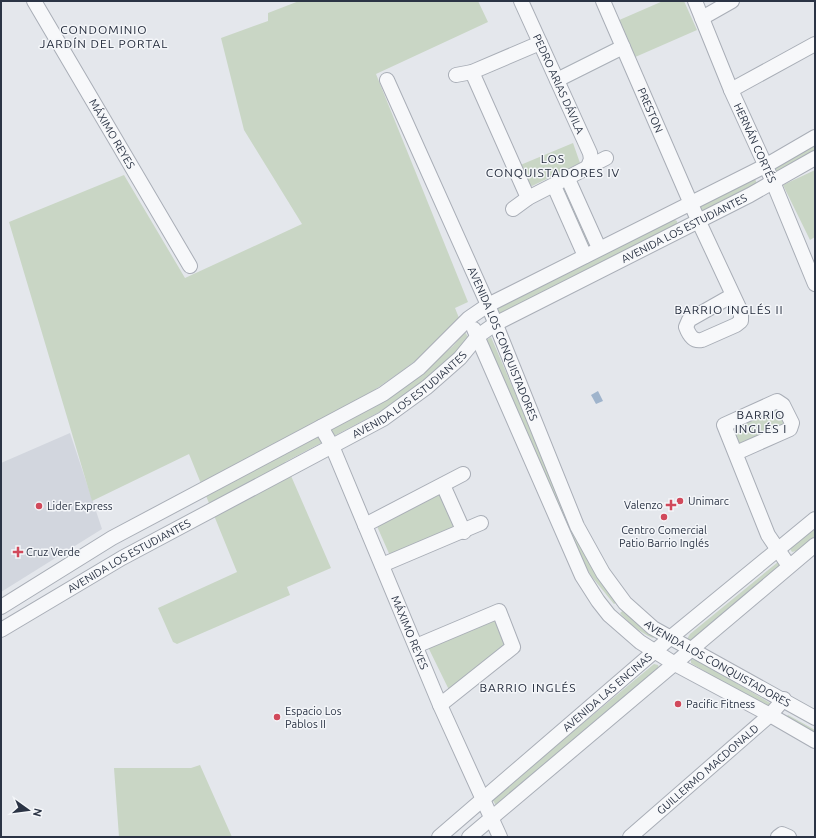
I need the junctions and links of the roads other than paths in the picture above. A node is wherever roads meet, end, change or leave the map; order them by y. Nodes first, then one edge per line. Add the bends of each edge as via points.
1 (34, 1) edge
2 (521, 1) edge
3 (603, 1) edge
4 (695, 1) edge
5 (732, 1) edge
6 (702, 18) junction
7 (540, 43) junction
8 (815, 44) edge
9 (623, 47) junction
10 (472, 72) junction
11 (456, 75) dead end
12 (387, 80) dead end
13 (557, 80) junction
14 (731, 90) junction
15 (815, 137) edge
16 (606, 158) dead end
17 (815, 158) edge
18 (765, 166) junction
19 (588, 167) junction
20 (568, 179) junction
21 (773, 182) junction
22 (554, 186) junction
23 (528, 198) junction
24 (691, 202) junction
25 (513, 209) dead end
26 (698, 220) junction
27 (599, 248) junction
28 (585, 256) junction
29 (810, 256) edge
30 (190, 266) dead end
31 (815, 284) edge
32 (733, 295) dead end
33 (488, 305) junction
34 (469, 318) junction
35 (495, 324) junction
36 (478, 336) junction
37 (322, 427) junction
38 (332, 446) junction
39 (736, 453) junction
40 (463, 474) dead end
41 (443, 485) junction
42 (815, 519) edge
43 (481, 523) dead end
44 (365, 525) junction
45 (464, 532) junction
46 (815, 545) edge
47 (777, 550) junction
48 (382, 565) junction
49 (789, 566) junction
50 (51, 575) junction
51 (64, 593) junction
52 (625, 603) junction
53 (1, 607) edge
54 (609, 615) junction
55 (1, 630) edge
56 (670, 638) junction
57 (416, 646) junction
58 (691, 650) junction
59 (654, 652) junction
60 (675, 664) junction
61 (784, 699) junction
62 (440, 705) junction
63 (770, 715) junction
64 (815, 718) edge
65 (815, 741) edge
66 (483, 800) junction
67 (491, 819) junction
68 (439, 837) edge
69 (469, 837) edge
70 (500, 837) edge
71 (630, 837) edge
72 (778, 837) edge
73 (789, 837) edge

1 - 30 street, MÁXIMO REYES
2 - 7 street, PEDRO ARIAS DÁVILA
3 - 9 street, PRESTON
4 - 6 street, HERNÁN CORTÉS
5 - 6 street
6 - 14 street, HERNÁN CORTÉS
7 - 10 street
7 - 13 street, PEDRO ARIAS DÁVILA
8 - 14 street
9 - 13 street
9 - 24 street, PRESTON
10 - 11 street
10 - 23 street
12 - 33 street, AVENIDA LOS CONQUISTADORES
13 - 19 street, PEDRO ARIAS DÁVILA via 591,156
14 - 18 street, HERNÁN CORTÉS
15 - 18 street, AVENIDA LOS ESTUDIANTES
16 - 19 street
17 - 21 street, AVENIDA LOS ESTUDIANTES
18 - 21 street, HERNÁN CORTÉS
18 - 24 street, AVENIDA LOS ESTUDIANTES
19 - 20 street
20 - 22 street
20 - 27 street
21 - 26 street, AVENIDA LOS ESTUDIANTES
21 - 29 street, HERNÁN CORTÉS
22 - 23 street
22 - 28 street
23 - 25 street
24 - 26 street, PRESTON
24 - 27 street, AVENIDA LOS ESTUDIANTES
26 - 32 street, PRESTON
26 - 35 street, AVENIDA LOS ESTUDIANTES
27 - 28 street, AVENIDA LOS ESTUDIANTES
28 - 33 street, AVENIDA LOS ESTUDIANTES
29 - 31 street, HERNÁN CORTÉS
33 - 34 street, AVENIDA LOS ESTUDIANTES
33 - 35 street, AVENIDA LOS CONQUISTADORES
34 - 36 street, AVENIDA LOS CONQUISTADORES
34 - 37 street, AVENIDA LOS ESTUDIANTES via 419,368 383,394
35 - 36 street, AVENIDA LOS ESTUDIANTES
35 - 52 street, AVENIDA LOS CONQUISTADORES via 578,526 602,572
36 - 38 street, AVENIDA LOS ESTUDIANTES via 460,358 408,402 383,419
36 - 54 street, AVENIDA LOS CONQUISTADORES via 582,576
37 - 38 street, MÁXIMO REYES
37 - 50 street, AVENIDA LOS ESTUDIANTES via 112,538
38 - 44 street, MÁXIMO REYES
38 - 51 street, AVENIDA LOS ESTUDIANTES via 122,558
39 - 39 street via 724,425 777,400 784,405 792,423 790,429
39 - 47 street via 768,535
40 - 41 street
41 - 44 street
41 - 45 street
42 - 47 street, AVENIDA LAS ENCINAS
43 - 45 street
44 - 48 street, MÁXIMO REYES
45 - 48 street
46 - 49 street, AVENIDA LAS ENCINAS
47 - 49 street
47 - 56 street, AVENIDA LAS ENCINAS
48 - 57 street, MÁXIMO REYES
49 - 58 street, AVENIDA LAS ENCINAS
50 - 51 street via 58,575 66,580 67,588
50 - 53 street, AVENIDA LOS ESTUDIANTES
51 - 55 street, AVENIDA LOS ESTUDIANTES
52 - 54 street
52 - 56 street, AVENIDA LOS CONQUISTADORES via 653,628
54 - 59 street, AVENIDA LOS CONQUISTADORES
56 - 58 street, AVENIDA LOS CONQUISTADORES
56 - 59 street, AVENIDA LAS ENCINAS
57 - 62 street, MÁXIMO REYES
57 - 62 street via 499,611 512,647
58 - 60 street, AVENIDA LAS ENCINAS
58 - 61 street, AVENIDA LOS CONQUISTADORES
59 - 60 street, AVENIDA LOS CONQUISTADORES
59 - 66 street, AVENIDA LAS ENCINAS
60 - 63 street, AVENIDA LOS CONQUISTADORES
60 - 67 street, AVENIDA LAS ENCINAS
61 - 63 street, GUILLERMO MACDONALD
61 - 64 street, AVENIDA LOS CONQUISTADORES
62 - 66 street, MÁXIMO REYES
63 - 65 street, AVENIDA LOS CONQUISTADORES
63 - 71 street, GUILLERMO MACDONALD
66 - 67 street, MÁXIMO REYES
66 - 68 street, AVENIDA LAS ENCINAS
67 - 69 street, AVENIDA LAS ENCINAS
67 - 70 street, MÁXIMO REYES
72 - 73 street via 782,834

